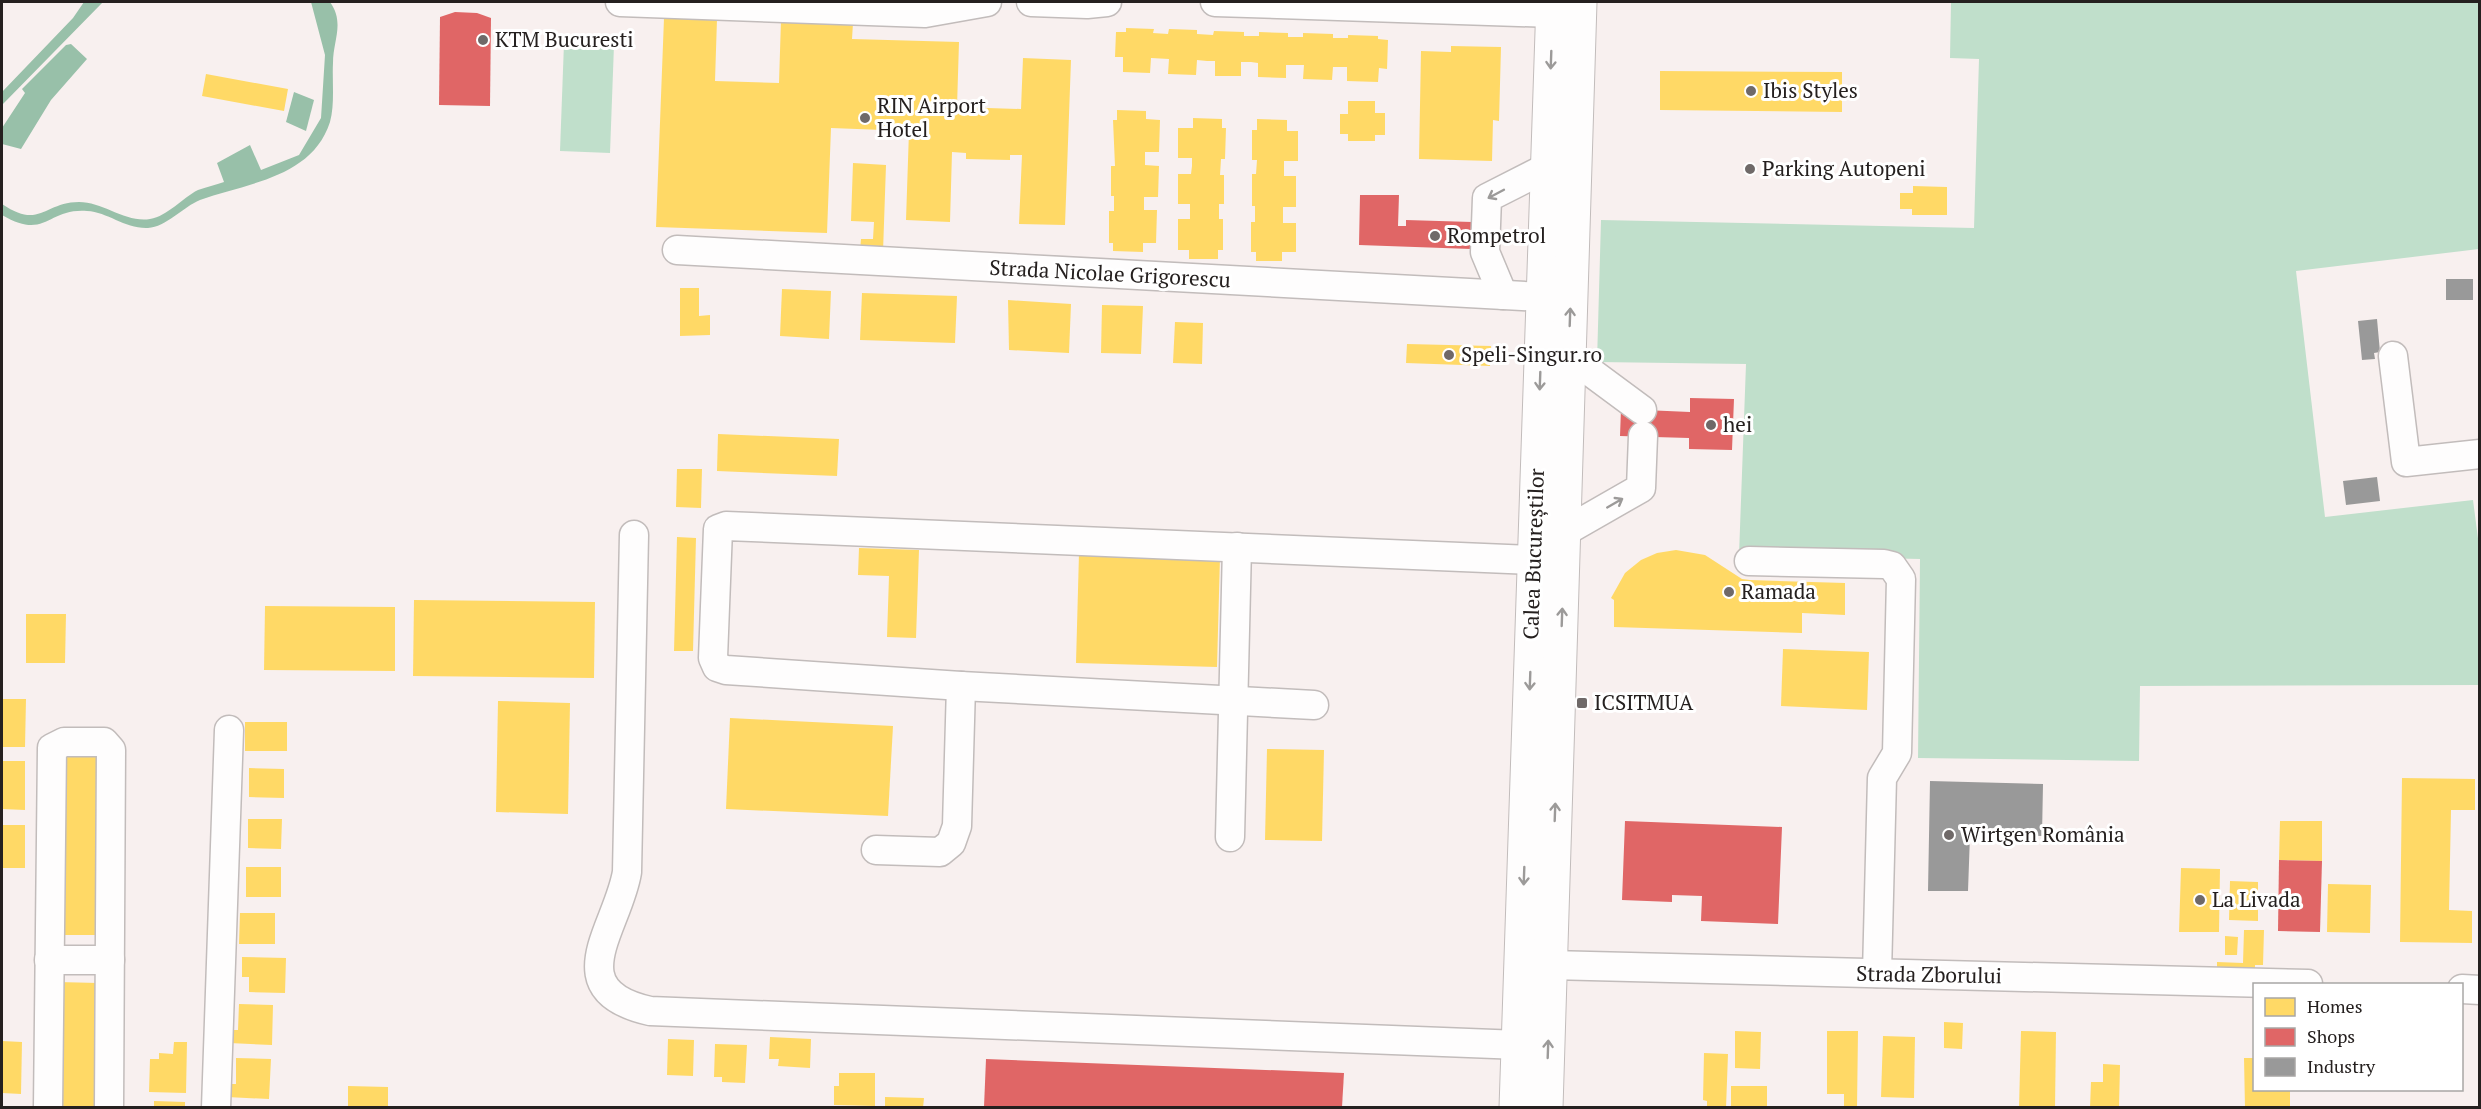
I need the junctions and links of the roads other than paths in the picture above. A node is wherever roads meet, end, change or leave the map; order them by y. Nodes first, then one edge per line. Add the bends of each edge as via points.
1 (620, 2) edge
2 (987, 2) edge
3 (1031, 2) edge
4 (1107, 2) edge
5 (1215, 2) edge
6 (1562, 5) edge
7 (1548, 167) junction
8 (677, 250) dead end
9 (1503, 296) junction
10 (1542, 297) junction
11 (1569, 356) junction
12 (2393, 356) dead end
13 (2479, 461) edge
14 (1564, 532) junction
15 (634, 535) dead end
16 (1237, 547) junction
17 (1534, 560) junction
18 (1749, 561) dead end
19 (961, 686) junction
20 (1233, 700) junction
21 (1314, 705) dead end
22 (229, 730) dead end
23 (1230, 837) dead end
24 (876, 850) dead end
25 (50, 960) junction
26 (110, 960) junction
27 (1550, 965) junction
28 (1877, 974) junction
29 (2265, 983) edge
30 (2463, 989) edge
31 (2480, 990) edge
32 (1520, 1045) junction
33 (48, 1107) edge
34 (109, 1107) edge
35 (216, 1107) edge
36 (1516, 1107) edge
37 (1546, 1107) edge

1 - 2 street via 925,13
3 - 4 street
5 - 6 street
6 -> 7 highway, Calea Bucureștilor
11 -> 6 highway, Calea Bucureștilor
7 -> 9 street via 1487,198 1485,252
7 - 10 highway, Calea Bucureștilor
8 - 9 street, Strada Nicolae Grigorescu
9 - 10 street, Strada Nicolae Grigorescu
10 -> 17 highway, Calea Bucureștilor
11 - 14 highway, Calea Bucureștilor
14 -> 11 street via 1641,488 1643,423
12 - 13 street via 2406,462
27 -> 14 highway, Calea Bucureștilor
15 - 32 street via 627,872 620,904 598,956 606,988 627,1006 650,1011
16 - 17 street
16 - 19 street via 726,526 718,529 713,658 717,667
16 - 20 street
17 -> 32 highway, Calea Bucureștilor
18 - 28 street via 1884,564 1892,566 1901,579 1897,753 1882,778
19 - 20 street
19 - 24 street via 957,826 951,843 940,852
20 - 21 street
20 - 23 street
22 - 35 street
25 - 26 street
25 - 26 street via 52,748 64,742 104,742 111,750
25 - 33 street
26 - 34 street
27 - 28 street, Strada Zborului
37 -> 27 highway, Calea Bucureștilor
28 - 29 street, Strada Zborului
30 - 31 street
32 - 36 highway, Calea Bucureștilor

